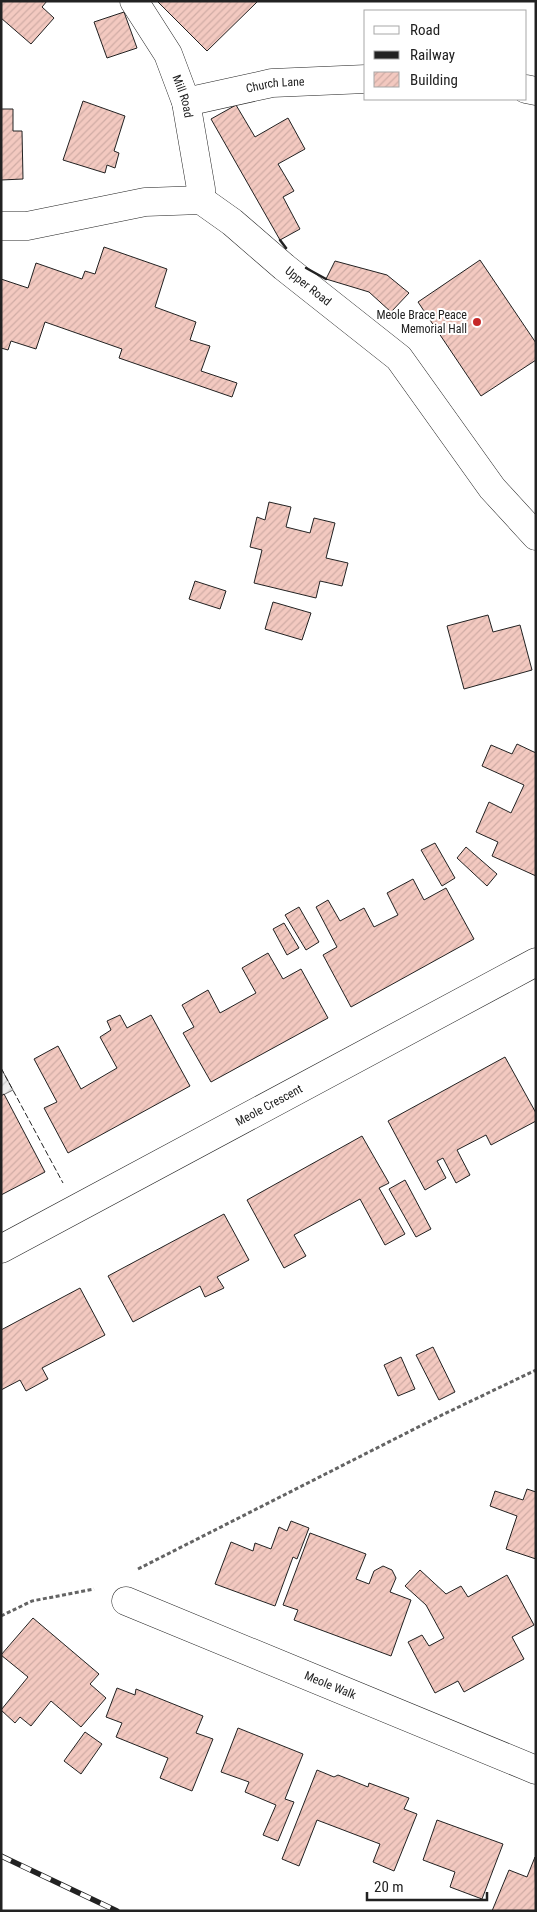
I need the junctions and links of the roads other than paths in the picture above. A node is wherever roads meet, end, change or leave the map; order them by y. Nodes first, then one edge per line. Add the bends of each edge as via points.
1 (134, 1) edge
2 (364, 79) edge
3 (186, 102) junction
4 (201, 200) junction
5 (1, 226) edge
6 (536, 536) edge
7 (536, 962) edge
8 (1, 1249) edge
9 (126, 1601) dead end
10 (536, 1770) edge

1 - 3 street, Mill Road via 168,54
2 - 3 street, Church Lane via 272,83
3 - 4 street, Mill Road
4 - 5 street via 145,202 27,226
4 - 6 street, Upper Road via 399,358 492,488
7 - 8 street, Meole Crescent
9 - 10 street, Meole Walk

